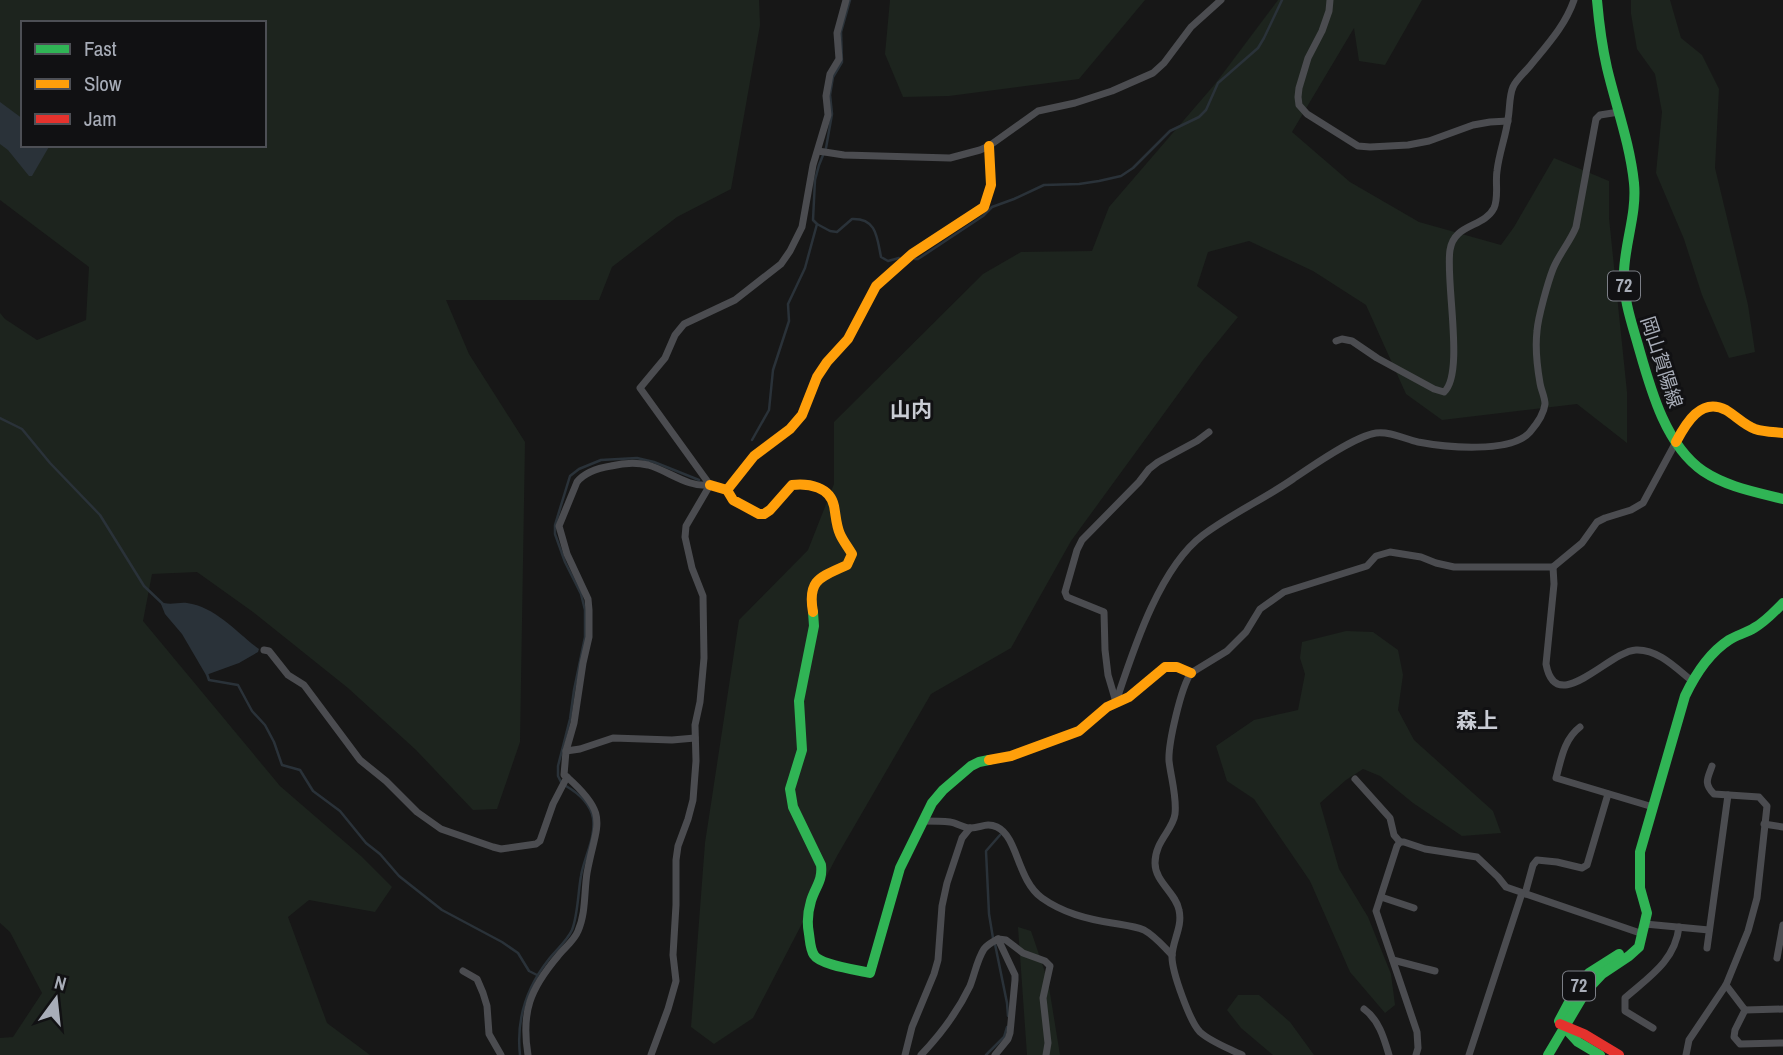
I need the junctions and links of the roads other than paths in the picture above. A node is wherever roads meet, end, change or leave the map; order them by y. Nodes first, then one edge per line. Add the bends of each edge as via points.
1 (846, 0) edge
2 (1221, 0) edge
3 (1330, 0) edge
4 (1574, 0) edge
5 (1597, 0) edge
6 (1619, 112) junction
7 (1508, 121) junction
8 (989, 146) junction
9 (823, 152) junction
10 (1336, 341) dead end
11 (1209, 432) dead end
12 (1783, 433) edge
13 (1676, 442) junction
14 (710, 485) junction
15 (727, 490) junction
16 (1783, 499) edge
17 (1553, 567) junction
18 (1783, 603) edge
19 (264, 650) dead end
20 (1191, 673) junction
21 (1692, 681) junction
22 (1116, 702) junction
23 (1580, 727) dead end
24 (695, 738) junction
25 (566, 751) junction
26 (1712, 765) dead end
27 (1355, 779) dead end
28 (564, 782) junction
29 (1608, 794) junction
30 (1728, 795) junction
31 (1653, 807) junction
32 (923, 821) junction
33 (1764, 824) junction
34 (1783, 827) edge
35 (970, 828) junction
36 (1400, 842) junction
37 (1523, 894) junction
38 (1381, 897) junction
39 (1414, 908) dead end
40 (1783, 925) edge
41 (1679, 927) junction
42 (1709, 930) junction
43 (1643, 932) junction
44 (998, 939) junction
45 (1707, 947) dead end
46 (1172, 955) junction
47 (1777, 958) dead end
48 (1393, 960) junction
49 (463, 971) dead end
50 (1435, 971) dead end
51 (1726, 985) junction
52 (1364, 1009) dead end
53 (1783, 1009) edge
54 (1745, 1010) junction
55 (1561, 1024) junction
56 (1653, 1028) dead end
57 (1783, 1043) edge
58 (501, 1055) edge
59 (528, 1055) edge
60 (650, 1055) edge
61 (905, 1055) edge
62 (921, 1055) edge
63 (995, 1055) edge
64 (1046, 1055) edge
65 (1242, 1055) edge
66 (1389, 1055) edge
67 (1416, 1055) edge
68 (1469, 1055) edge
69 (1540, 1055) edge
70 (1548, 1055) edge
71 (1600, 1055) edge
72 (1619, 1055) edge
73 (1686, 1055) edge

1 - 9 street via 836,33 839,59 828,80
2 - 8 street via 1191,27 1153,73 1112,91 1038,111
3 - 7 street via 1297,97 1307,114 1350,142 1370,147 1408,145 1473,125
4 - 7 street via 1561,28 1513,87
5 - 6 street, 岡山賀陽線 / 72 via 1600,34
6 - 13 street, 岡山賀陽線 / 72 via 1635,187 1623,283 1627,309 1654,402
6 - 22 street via 1596,118 1576,227 1553,269 1537,329 1545,404 1529,434 1508,444 1475,447 1377,433 1325,458 1201,536 1159,592
7 - 10 street via 1493,209 1462,230 1451,245 1448,275 1454,334 1450,387 1444,392 1434,389 1352,341
8 - 9 street via 950,158
8 - 15 street via 993,183 984,207 912,254 876,286 848,339 817,377 802,415 754,456
9 - 14 street via 813,165 802,227 786,259 735,300 684,324 665,358 640,388
11 - 22 street via 1149,469 1077,550 1065,592 1067,597 1104,612 1108,675
12 - 13 street via 1755,429 1724,408 1713,407 1695,412
13 - 16 street, 岡山賀陽線 / 72 via 1700,470 1742,489
13 - 17 street via 1643,503 1597,523
14 - 15 street
14 - 24 street via 685,537 704,597 704,658
14 - 25 street via 699,486 640,463 601,467 577,482 559,526 588,599 589,637
15 - 32 street via 733,500 759,514 770,510 792,485 803,483 828,492 838,531 852,554 847,565 817,581 812,589 814,626 799,704 802,752 789,790 821,865 808,928 814,956 870,973 900,868
17 - 20 street via 1454,567 1390,552 1376,556 1367,566 1284,592 1260,609 1227,651
17 - 21 street via 1546,664 1554,683 1566,686 1626,651 1636,650 1660,657
18 - 21 street via 1772,616 1715,652
19 - 28 street via 304,685 360,760 441,830 501,849 536,844
20 - 22 street via 1166,667
20 - 46 street via 1183,688 1169,750 1175,815 1155,862 1179,907 1179,932
21 - 31 street
22 - 32 street via 1079,731 971,766 943,790
23 - 29 street via 1566,743 1556,778
24 - 25 street via 613,738
24 - 60 street via 693,800 676,860 676,981
25 - 28 street
26 - 30 street via 1708,788 1714,794
27 - 36 street via 1390,818
28 - 59 street via 581,790 591,802 597,834 578,933 530,998
29 - 31 street
29 - 37 street via 1587,865 1582,869 1537,860
30 - 33 street via 1759,797 1767,806
30 - 42 street
31 - 43 street via 1639,863 1647,913
32 - 35 street
33 - 34 street
33 - 51 street via 1757,898
35 - 46 street via 990,825 1006,834 1025,880 1044,900 1085,918 1146,931
35 - 61 street via 962,838 947,883 938,960
36 - 37 street via 1477,857 1506,887
36 - 38 street
37 - 43 street
37 - 68 street
38 - 39 street
38 - 48 street via 1376,911
40 - 47 street
41 - 42 street
41 - 43 street
41 - 56 street via 1678,942 1661,967 1625,998 1625,1011
42 - 45 street
43 - 55 street, 72 via 1639,947 1602,974
44 - 62 street via 987,945 958,1007
44 - 63 street via 1015,980 1010,1033
44 - 64 street via 1050,966 1043,998
46 - 65 street via 1198,1030
48 - 50 street
48 - 67 street via 1417,1032
49 - 58 street via 477,979 488,1006 489,1034
51 - 54 street
51 - 73 street via 1689,1040
52 - 66 street via 1381,1031
53 - 54 street
54 - 57 street via 1735,1030 1740,1044
55 - 69 street, 72
55 - 70 street, 72
55 - 71 street via 1578,1042
55 - 72 street

